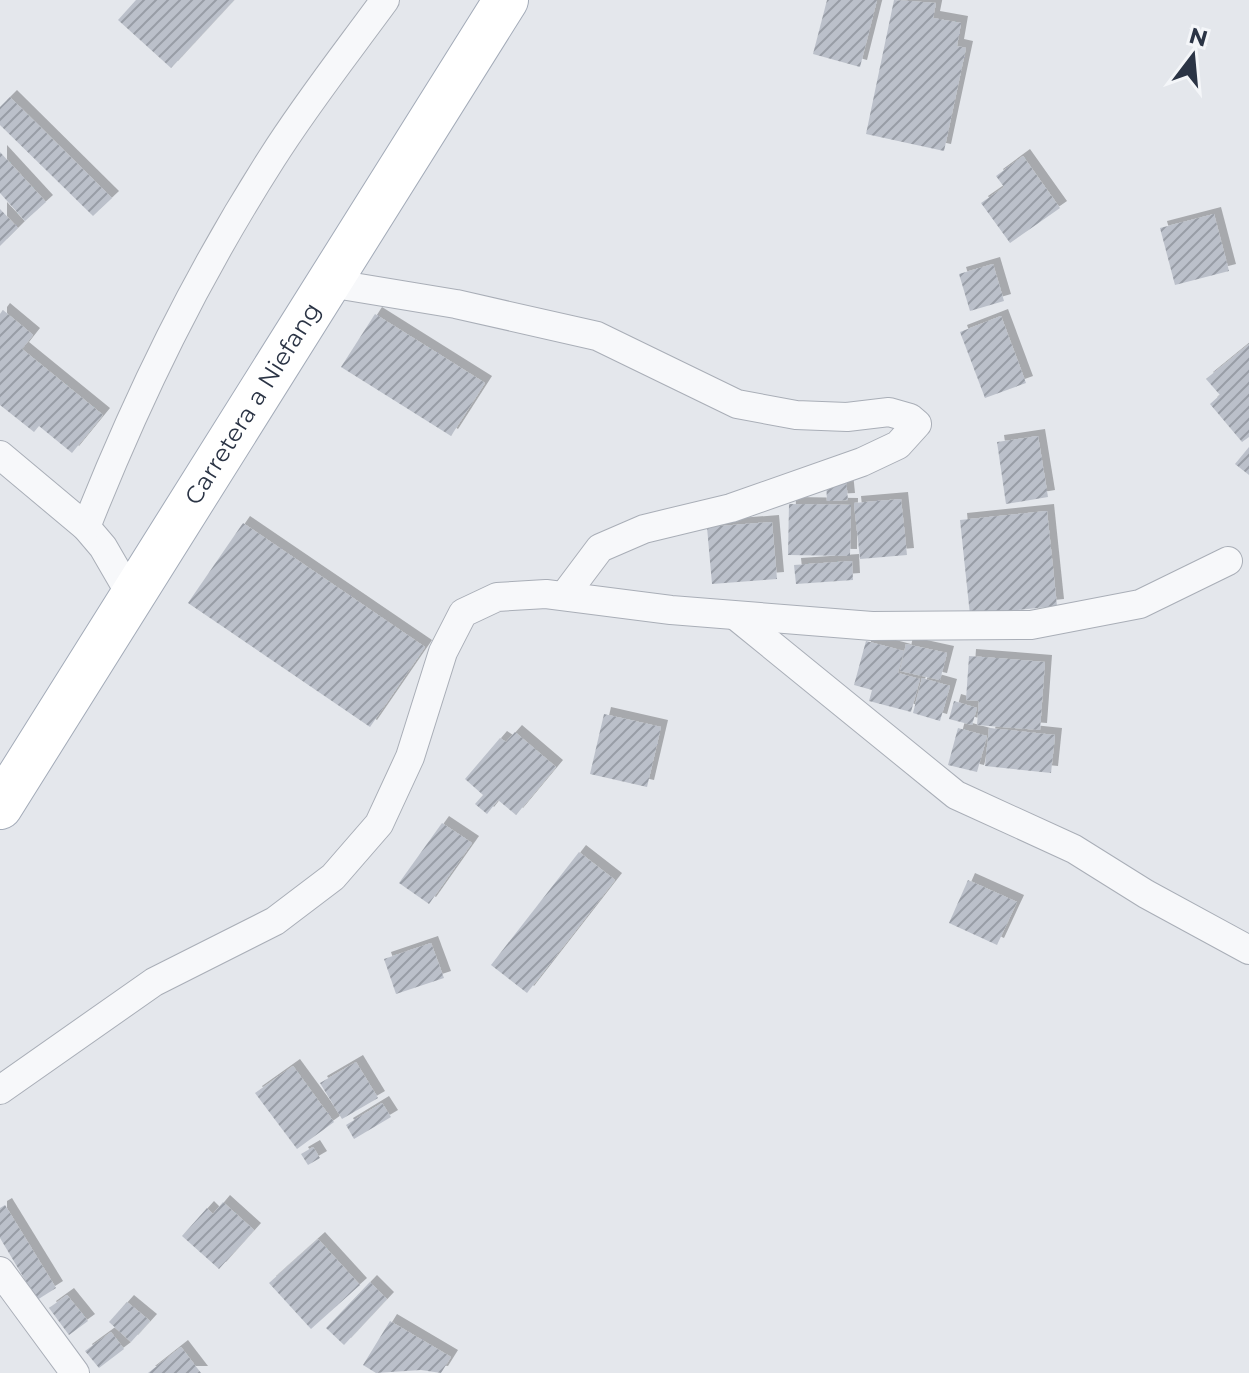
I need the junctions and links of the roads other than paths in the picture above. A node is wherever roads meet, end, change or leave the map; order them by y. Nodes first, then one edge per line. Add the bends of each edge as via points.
1 (385, 0) edge
2 (506, 0) edge
3 (329, 283) junction
4 (0, 455) edge
5 (86, 527) junction
6 (1228, 561) dead end
7 (564, 596) junction
8 (132, 597) junction
9 (736, 616) junction
10 (0, 807) edge
11 (1249, 950) edge
12 (0, 1090) edge
13 (0, 1271) edge
14 (75, 1373) edge

1 - 5 street via 273,157 181,312 132,412
2 - 3 main road, Carretera a Niefang
3 - 7 street via 456,304 597,336 737,404 796,415 889,412 917,424 898,445 862,462 731,508 644,529 600,548
3 - 8 main road, Carretera a Niefang
4 - 5 street
5 - 8 street
6 - 9 street via 1140,604 1031,625 872,626
7 - 9 street
7 - 12 street via 497,597 463,613 443,652 410,757 379,824 333,877 275,921 154,982
8 - 10 main road, Carretera a Niefang
9 - 11 street via 956,795 1074,849
13 - 14 street

